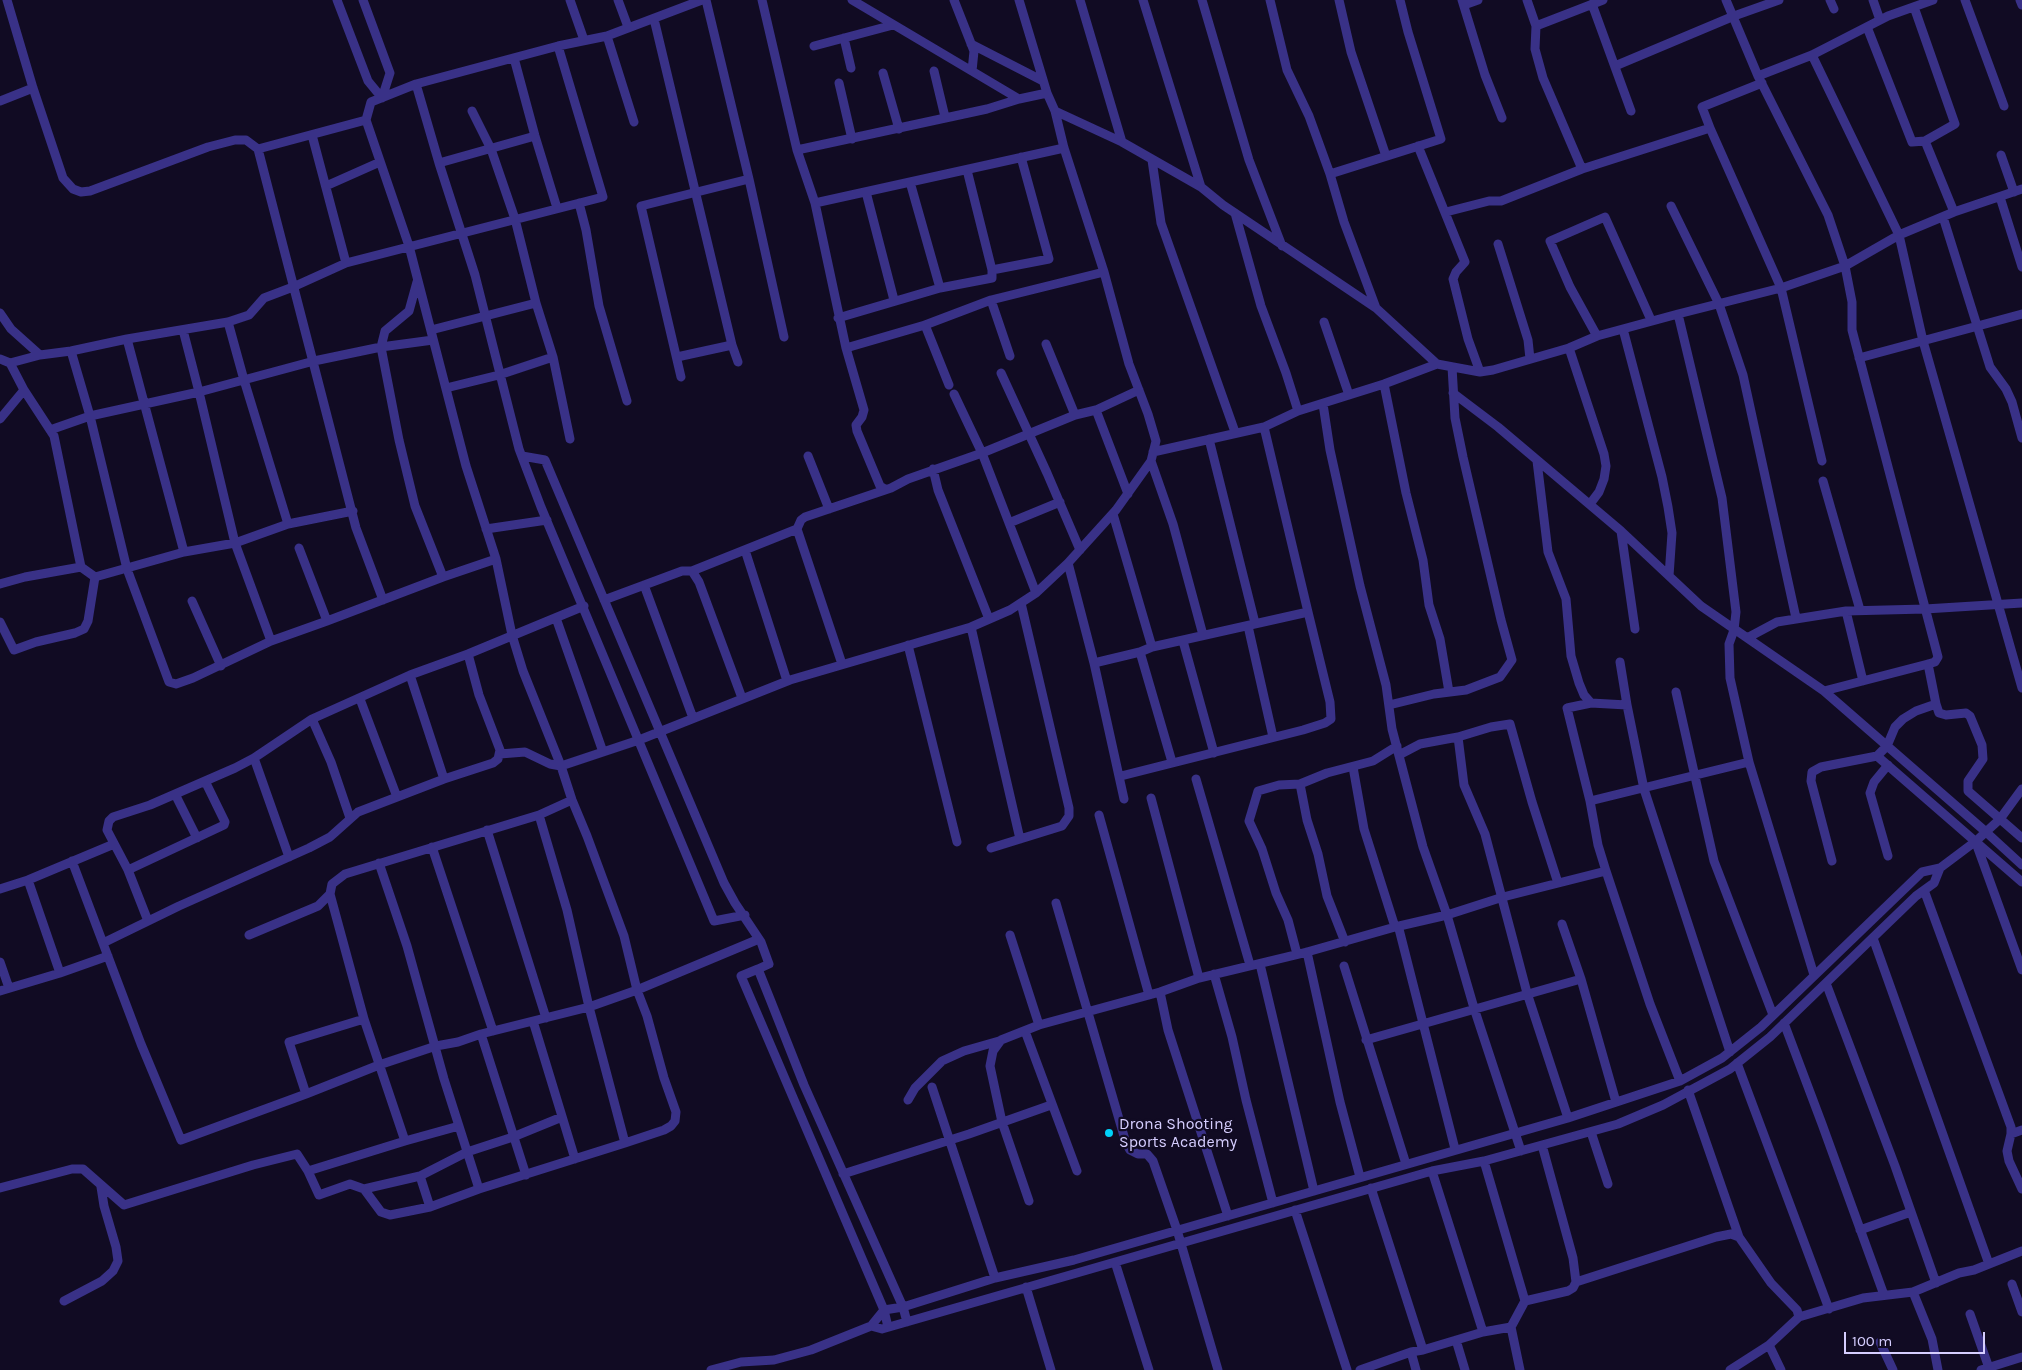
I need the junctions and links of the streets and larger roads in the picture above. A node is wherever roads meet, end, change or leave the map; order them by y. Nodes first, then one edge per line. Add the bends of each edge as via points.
1 (7, 0) edge
2 (337, 0) edge
3 (363, 0) edge
4 (570, 0) edge
5 (618, 0) edge
6 (702, 0) edge
7 (706, 0) edge
8 (762, 0) edge
9 (852, 0) edge
10 (954, 0) edge
11 (1019, 0) edge
12 (1080, 0) edge
13 (1143, 0) edge
14 (1202, 0) edge
15 (1270, 0) edge
16 (1339, 0) edge
17 (1400, 0) edge
18 (1478, 0) edge
19 (1527, 0) edge
20 (1726, 0) edge
21 (1780, 0) edge
22 (1830, 0) edge
23 (1872, 0) edge
24 (1933, 0) edge
25 (1965, 0) edge
26 (2020, 0) edge
27 (1599, 1) edge
28 (1463, 2) edge
29 (682, 3) edge
30 (1918, 4) edge
31 (2022, 5) edge
32 (1834, 9) dead end
33 (1734, 16) junction
34 (654, 19) junction
35 (1880, 20) junction
36 (893, 25) junction
37 (1536, 26) junction
38 (628, 27) junction
39 (1867, 27) junction
40 (607, 36) junction
41 (844, 38) junction
42 (584, 40) junction
43 (971, 44) junction
44 (558, 46) junction
45 (814, 46) dead end
46 (1812, 56) junction
47 (514, 58) junction
48 (1615, 66) junction
49 (851, 68) dead end
50 (934, 71) dead end
51 (972, 72) junction
52 (883, 73) dead end
53 (1760, 79) junction
54 (1043, 81) junction
55 (839, 83) dead end
56 (416, 84) junction
57 (33, 88) junction
58 (1047, 94) junction
59 (382, 98) junction
60 (1019, 99) junction
61 (0, 101) edge
62 (2004, 106) dead end
63 (472, 110) dead end
64 (1055, 111) junction
65 (1631, 111) dead end
66 (945, 117) junction
67 (1502, 118) dead end
68 (366, 120) junction
69 (634, 122) dead end
70 (1710, 128) junction
71 (899, 129) junction
72 (312, 135) junction
73 (535, 136) junction
74 (852, 139) junction
75 (1924, 141) junction
76 (1122, 142) junction
77 (1418, 146) junction
78 (1064, 148) junction
79 (258, 149) junction
80 (491, 149) junction
81 (797, 150) junction
82 (2001, 155) dead end
83 (1386, 156) junction
84 (1021, 157) junction
85 (1152, 160) junction
86 (380, 162) junction
87 (439, 163) junction
88 (1582, 169) junction
89 (967, 170) junction
90 (1330, 174) junction
91 (749, 179) junction
92 (910, 182) junction
93 (326, 186) junction
94 (1201, 187) junction
95 (2018, 191) edge
96 (696, 192) junction
97 (866, 192) junction
98 (2000, 197) junction
99 (579, 202) junction
100 (815, 203) junction
101 (1671, 206) dead end
102 (557, 208) junction
103 (1446, 212) junction
104 (1954, 212) junction
105 (1235, 214) junction
106 (1943, 217) junction
107 (515, 219) junction
108 (460, 232) junction
109 (1899, 235) junction
110 (1498, 244) dead end
111 (409, 246) junction
112 (1282, 246) junction
113 (346, 263) junction
114 (1845, 266) junction
115 (2022, 267) edge
116 (992, 270) junction
117 (1104, 272) junction
118 (418, 280) junction
119 (293, 287) junction
120 (940, 288) junction
121 (1781, 288) junction
122 (894, 300) junction
123 (991, 300) junction
124 (536, 303) junction
125 (1719, 304) junction
126 (1376, 308) junction
127 (0, 314) edge
128 (1678, 314) junction
129 (2022, 314) edge
130 (486, 317) junction
131 (838, 318) junction
132 (1651, 320) junction
133 (228, 322) junction
134 (1324, 322) dead end
135 (925, 325) junction
136 (1977, 326) junction
137 (1623, 329) junction
138 (182, 330) junction
139 (432, 335) junction
140 (1597, 336) junction
141 (784, 337) dead end
142 (128, 338) junction
143 (1923, 340) junction
144 (1046, 344) dead end
145 (732, 345) junction
146 (381, 347) junction
147 (846, 348) junction
148 (1569, 348) junction
149 (71, 351) junction
150 (40, 356) junction
151 (1010, 356) dead end
152 (554, 357) junction
153 (677, 357) junction
154 (1859, 358) junction
155 (0, 359) edge
156 (1530, 359) junction
157 (314, 361) junction
158 (738, 362) dead end
159 (10, 364) junction
160 (1437, 364) junction
161 (1452, 367) junction
162 (1480, 372) junction
163 (1001, 373) dead end
164 (499, 375) junction
165 (681, 377) dead end
166 (244, 380) junction
167 (1384, 384) junction
168 (948, 385) dead end
169 (446, 388) junction
170 (24, 390) junction
171 (1139, 390) junction
172 (199, 392) junction
173 (1453, 393) junction
174 (954, 394) dead end
175 (1349, 396) junction
176 (627, 401) dead end
177 (143, 404) junction
178 (1323, 404) junction
179 (1096, 410) junction
180 (1298, 411) junction
181 (1076, 415) junction
182 (90, 416) junction
183 (0, 418) edge
184 (1264, 427) junction
185 (50, 430) junction
186 (1235, 432) junction
187 (1029, 435) junction
188 (2022, 438) edge
189 (570, 439) dead end
190 (1209, 439) junction
191 (982, 453) junction
192 (522, 456) junction
193 (808, 456) dead end
194 (1152, 457) junction
195 (1537, 461) junction
196 (1822, 461) dead end
197 (933, 469) junction
198 (1823, 481) dead end
199 (885, 489) junction
200 (1128, 494) junction
201 (1060, 502) junction
202 (1590, 504) junction
203 (829, 509) junction
204 (353, 511) junction
205 (1113, 514) junction
206 (547, 520) junction
207 (1009, 523) junction
208 (288, 524) junction
209 (486, 529) junction
210 (797, 529) junction
211 (1621, 531) junction
212 (235, 543) junction
213 (299, 548) dead end
214 (745, 550) junction
215 (1080, 550) junction
216 (184, 552) junction
217 (496, 560) junction
218 (1068, 563) junction
219 (81, 567) junction
220 (127, 568) junction
221 (692, 571) junction
222 (1669, 576) junction
223 (95, 577) junction
224 (442, 577) junction
225 (0, 584) edge
226 (644, 585) junction
227 (1036, 593) junction
228 (383, 600) junction
229 (604, 600) junction
230 (192, 601) dead end
231 (1021, 603) junction
232 (2022, 603) edge
233 (584, 606) junction
234 (1998, 606) junction
235 (1925, 609) junction
236 (1860, 610) junction
237 (1846, 611) junction
238 (1308, 612) junction
239 (556, 618) junction
240 (1796, 618) junction
241 (989, 619) junction
242 (328, 621) junction
243 (0, 622) edge
244 (1251, 625) junction
245 (971, 627) junction
246 (1636, 629) dead end
247 (1734, 630) junction
248 (512, 635) junction
249 (1204, 635) junction
250 (1747, 638) junction
251 (1183, 640) junction
252 (271, 641) junction
253 (908, 645) junction
254 (1152, 646) junction
255 (1140, 652) junction
256 (468, 654) junction
257 (1620, 662) dead end
258 (1094, 663) junction
259 (842, 664) junction
260 (1928, 664) junction
261 (221, 666) junction
262 (410, 675) junction
263 (1863, 681) junction
264 (787, 682) junction
265 (2022, 688) edge
266 (1824, 691) junction
267 (1449, 692) junction
268 (1676, 692) dead end
269 (360, 698) junction
270 (742, 698) junction
271 (1591, 703) junction
272 (1936, 704) junction
273 (1389, 705) junction
274 (1627, 705) junction
275 (693, 718) junction
276 (312, 719) junction
277 (660, 732) junction
278 (1273, 737) junction
279 (1458, 737) junction
280 (639, 740) junction
281 (1397, 746) junction
282 (1887, 746) junction
283 (603, 752) junction
284 (1214, 753) junction
285 (500, 754) junction
286 (1399, 755) junction
287 (1876, 756) junction
288 (254, 758) junction
289 (1172, 762) junction
290 (1749, 762) junction
291 (1888, 765) junction
292 (561, 766) junction
293 (1352, 766) junction
294 (1694, 775) junction
295 (1121, 776) junction
296 (444, 779) junction
297 (1196, 779) dead end
298 (205, 781) junction
299 (1300, 784) junction
300 (1644, 789) junction
301 (2022, 789) edge
302 (175, 794) junction
303 (397, 797) junction
304 (1151, 798) dead end
305 (1124, 799) dead end
306 (572, 800) junction
307 (1590, 801) junction
308 (539, 815) junction
309 (1099, 815) dead end
310 (350, 818) junction
311 (2000, 819) junction
312 (487, 830) junction
313 (1986, 832) junction
314 (197, 838) junction
315 (2022, 838) edge
316 (1020, 839) junction
317 (1976, 841) junction
318 (957, 842) dead end
319 (114, 844) junction
320 (432, 847) junction
321 (991, 848) dead end
322 (1888, 856) dead end
323 (289, 857) junction
324 (72, 861) junction
325 (1832, 861) dead end
326 (379, 863) junction
327 (2022, 865) edge
328 (1940, 868) junction
329 (128, 870) junction
330 (1606, 871) junction
331 (28, 880) junction
332 (2022, 882) edge
333 (1558, 883) junction
334 (0, 889) edge
335 (1924, 890) junction
336 (330, 894) junction
337 (1503, 897) junction
338 (1056, 903) dead end
339 (745, 915) junction
340 (1447, 915) junction
341 (148, 921) junction
342 (1562, 924) dead end
343 (1397, 928) junction
344 (249, 935) dead end
345 (1010, 935) dead end
346 (1873, 938) junction
347 (759, 940) junction
348 (1345, 942) junction
349 (103, 943) junction
350 (1307, 952) junction
351 (1297, 954) junction
352 (108, 956) junction
353 (0, 962) edge
354 (1260, 964) junction
355 (1250, 966) junction
356 (1344, 966) dead end
357 (758, 969) junction
358 (2022, 970) edge
359 (60, 973) junction
360 (1214, 974) junction
361 (1814, 975) junction
362 (1199, 978) junction
363 (1581, 979) junction
364 (1826, 983) junction
365 (4, 989) edge
366 (637, 990) junction
367 (1160, 992) junction
368 (1527, 993) junction
369 (1149, 995) junction
370 (589, 1007) junction
371 (1474, 1008) junction
372 (1088, 1011) junction
373 (1773, 1015) junction
374 (546, 1018) junction
375 (364, 1019) junction
376 (533, 1021) junction
377 (1784, 1023) junction
378 (1039, 1025) junction
379 (1422, 1025) junction
380 (494, 1031) junction
381 (1025, 1031) junction
382 (481, 1034) junction
383 (1002, 1040) junction
384 (1366, 1040) junction
385 (436, 1046) junction
386 (1730, 1052) junction
387 (1737, 1063) junction
388 (379, 1065) junction
389 (1680, 1081) junction
390 (932, 1087) dead end
391 (1688, 1090) junction
392 (306, 1094) junction
393 (908, 1100) dead end
394 (1616, 1102) junction
395 (1051, 1105) junction
396 (562, 1117) junction
397 (1568, 1118) junction
398 (1002, 1122) junction
399 (459, 1126) junction
400 (2022, 1130) edge
401 (1591, 1132) junction
402 (1516, 1133) junction
403 (2011, 1134) junction
404 (513, 1137) junction
405 (949, 1140) junction
406 (404, 1141) junction
407 (625, 1143) junction
408 (1542, 1146) junction
409 (1455, 1150) junction
410 (1521, 1151) junction
411 (467, 1152) junction
412 (575, 1159) junction
413 (1484, 1161) junction
414 (1406, 1164) junction
415 (1432, 1170) junction
416 (308, 1171) junction
417 (1077, 1172) dead end
418 (526, 1174) junction
419 (843, 1174) junction
420 (420, 1176) junction
421 (1360, 1177) junction
422 (1608, 1184) dead end
423 (101, 1187) junction
424 (0, 1188) edge
425 (1372, 1188) junction
426 (364, 1189) junction
427 (479, 1189) junction
428 (2022, 1189) edge
429 (1314, 1191) junction
430 (1029, 1201) dead end
431 (1273, 1203) junction
432 (430, 1206) junction
433 (1295, 1210) junction
434 (1911, 1212) junction
435 (1228, 1216) junction
436 (1177, 1230) junction
437 (1860, 1230) junction
438 (1739, 1237) junction
439 (1181, 1243) junction
440 (2022, 1251) edge
441 (1115, 1262) junction
442 (1989, 1264) junction
443 (995, 1278) junction
444 (1576, 1282) junction
445 (1936, 1283) junction
446 (2012, 1284) dead end
447 (1026, 1287) junction
448 (1914, 1292) junction
449 (1884, 1295) junction
450 (64, 1301) dead end
451 (1524, 1301) junction
452 (903, 1307) junction
453 (1829, 1309) junction
454 (884, 1310) junction
455 (2022, 1312) edge
456 (1970, 1314) dead end
457 (1799, 1317) junction
458 (907, 1322) junction
459 (871, 1326) junction
460 (888, 1327) junction
461 (1511, 1327) junction
462 (1483, 1332) junction
463 (1456, 1340) junction
464 (1880, 1342) dead end
465 (1769, 1345) junction
466 (1423, 1350) junction
467 (1411, 1352) junction
468 (2022, 1357) edge
469 (742, 1366) edge
470 (1365, 1369) edge
471 (1985, 1369) edge
472 (711, 1370) edge
473 (1051, 1370) edge
474 (1149, 1370) edge
475 (1218, 1370) edge
476 (1347, 1370) edge
477 (1416, 1370) edge
478 (1466, 1370) edge
479 (1520, 1370) edge
480 (1730, 1370) edge
481 (1781, 1370) edge
482 (1893, 1370) edge
483 (1938, 1370) edge

1 - 57 street
2 - 59 street via 368,81
3 - 59 street via 390,73
4 - 42 street
5 - 38 street
6 - 29 street
7 - 91 street
8 - 81 street
9 - 36 street
10 - 43 street
11 - 54 street
12 - 76 street
13 - 94 street
14 - 112 street via 1249,160
15 - 90 street via 1287,70 1309,116
16 - 83 street via 1352,52
17 - 77 street via 1441,139
18 - 28 street
19 - 37 street
20 - 33 street
21 - 33 street
22 - 32 street
23 - 35 street
24 - 30 street
25 - 62 street
26 - 31 street
27 - 37 street
27 - 48 street
28 - 67 street
29 - 34 street
30 - 35 street
30 - 75 street via 1954,124
33 - 48 street
33 - 53 street
34 - 38 street
34 - 96 street
35 - 39 street
36 - 41 street
36 - 51 street
37 - 88 street via 1535,49 1543,78
38 - 40 street
39 - 46 street
39 - 75 street via 1912,142
40 - 42 street
40 - 69 street
41 - 45 street
41 - 49 street
42 - 44 street
43 - 51 street via 974,51
43 - 54 street
44 - 47 street
44 - 99 street via 602,197
46 - 53 street
46 - 109 street
47 - 56 street
47 - 73 street
48 - 65 street
50 - 66 street
51 - 60 street
52 - 71 street
53 - 70 street via 1702,107
53 - 114 street via 1828,215
54 - 58 street
55 - 74 street
56 - 59 street
56 - 87 street
57 - 61 street
57 - 79 street via 63,178 73,189 81,192 236,140 246,140
58 - 60 street
58 - 64 street
59 - 68 street via 371,102
60 - 66 street
63 - 80 street
64 - 76 street
64 - 78 street
66 - 71 street
68 - 72 street
68 - 86 street
70 - 88 street
70 - 121 street
71 - 74 street
72 - 79 street
72 - 93 street
73 - 80 street
73 - 102 street
74 - 81 street
75 - 104 street
76 - 85 street
77 - 83 street
77 - 103 street
78 - 84 street
78 - 117 street
79 - 119 street
80 - 87 street
80 - 107 street
81 - 100 street
82 - 95 street
83 - 90 street
84 - 89 street
84 - 116 street via 1049,259
85 - 94 street
85 - 186 street via 1161,223
86 - 93 street
86 - 111 street
87 - 108 street
88 - 103 street via 1501,201 1483,202
89 - 92 street
89 - 116 street
90 - 126 street
91 - 96 street
91 - 141 street
92 - 97 street
92 - 120 street
93 - 113 street
94 - 105 street
95 - 98 street
96 - 145 street
96 - 153 street via 641,206
97 - 100 street
97 - 122 street
98 - 104 street
98 - 115 street
99 - 102 street
99 - 176 street via 599,306
100 - 131 street
101 - 125 street
102 - 107 street
103 - 162 street via 1466,262 1452,279
104 - 106 street
105 - 112 street
105 - 180 street via 1261,306
106 - 109 street
106 - 136 street
107 - 108 street
107 - 124 street
108 - 111 street
108 - 130 street
109 - 114 street
109 - 143 street
110 - 156 street via 1528,340
111 - 113 street
111 - 118 street
112 - 126 street
113 - 119 street
114 - 121 street
114 - 154 street via 1852,302 1852,330
116 - 120 street via 992,278
117 - 123 street
117 - 171 street
118 - 139 street
118 - 146 street via 409,311 385,330
119 - 133 street via 264,298 249,315
119 - 157 street
120 - 122 street
121 - 125 street
121 - 196 street
122 - 131 street
123 - 135 street
123 - 151 street
124 - 130 street
124 - 152 street
125 - 128 street
125 - 240 street via 1743,375
126 - 160 street
127 - 150 street
128 - 132 street
128 - 247 street via 1722,498 1736,612
129 - 136 street
130 - 139 street
130 - 164 street
131 - 147 street
132 - 137 street
132 - 140 street via 1605,217 1550,241
133 - 138 street
133 - 166 street
134 - 175 street
135 - 147 street
135 - 168 street
136 - 143 street
136 - 188 street via 1990,367 2012,402
137 - 140 street
137 - 222 street via 1666,499 1672,533
138 - 142 street
138 - 172 street
139 - 146 street
139 - 169 street
140 - 148 street
142 - 149 street
142 - 177 street
143 - 154 street
143 - 234 street
144 - 181 street
145 - 153 street
145 - 158 street
146 - 157 street
146 - 224 street via 415,506
147 - 199 street via 864,410 856,425 880,486
148 - 156 street
148 - 202 street via 1606,466 1599,492
149 - 150 street
149 - 182 street
150 - 159 street
152 - 164 street
152 - 189 street
153 - 165 street
154 - 235 street
155 - 159 street
156 - 162 street
157 - 166 street
157 - 204 street
159 - 170 street
160 - 161 street
160 - 167 street
161 - 162 street
161 - 173 street
163 - 187 street
164 - 169 street
164 - 192 street
166 - 172 street
166 - 208 street
167 - 175 street
167 - 267 street
169 - 209 street
170 - 183 street
170 - 185 street
171 - 179 street
171 - 194 street via 1156,441
172 - 177 street
172 - 212 street
173 - 195 street
173 - 267 street via 1463,457 1512,660 1500,676 1466,690
174 - 191 street
175 - 178 street
177 - 182 street
177 - 216 street
178 - 180 street
178 - 273 street via 1334,468
179 - 181 street
179 - 200 street
180 - 184 street
181 - 187 street
182 - 185 street
182 - 220 street
184 - 186 street
184 - 238 street
185 - 219 street via 57,448
186 - 190 street
187 - 191 street
187 - 201 street
190 - 194 street
190 - 244 street
191 - 197 street
191 - 207 street
192 - 206 street
192 - 229 street via 545,460
193 - 203 street
194 - 200 street
194 - 249 street
195 - 202 street
195 - 271 street via 1548,552 1566,599 1571,656 1584,695
197 - 199 street
197 - 241 street via 938,490
198 - 236 street
199 - 203 street
200 - 205 street
201 - 207 street
201 - 215 street
202 - 211 street
203 - 210 street via 805,517
204 - 208 street
204 - 228 street via 356,528
205 - 215 street
205 - 254 street
206 - 209 street
206 - 233 street
207 - 227 street
208 - 212 street
209 - 217 street
210 - 214 street
210 - 259 street
211 - 222 street
211 - 246 street
212 - 216 street
212 - 252 street
213 - 242 street
214 - 221 street
214 - 264 street
215 - 218 street
216 - 220 street
217 - 224 street
217 - 248 street
218 - 227 street
218 - 258 street
219 - 223 street
219 - 225 street
220 - 223 street
220 - 261 street via 169,682 176,684
221 - 226 street via 682,571
221 - 270 street
222 - 247 street via 1701,606
223 - 243 street via 84,629 14,650
224 - 228 street
226 - 229 street
226 - 275 street
227 - 231 street
228 - 242 street
229 - 277 street
230 - 261 street
231 - 241 street
231 - 316 street via 1069,808 1062,826
232 - 234 street
233 - 239 street
233 - 280 street
234 - 235 street
234 - 265 street
235 - 236 street
235 - 260 street via 1938,657
236 - 237 street
237 - 240 street
237 - 263 street
238 - 244 street
238 - 278 street via 1330,702 1331,719
239 - 248 street
239 - 283 street
240 - 250 street via 1777,622
241 - 245 street
242 - 252 street
244 - 249 street
244 - 278 street
245 - 253 street
245 - 316 street
247 - 250 street
247 - 290 street via 1729,644 1730,678
248 - 256 street
248 - 292 street
249 - 251 street
250 - 266 street
251 - 254 street
251 - 284 street
252 - 261 street
253 - 259 street
253 - 318 street
254 - 255 street
255 - 258 street
255 - 289 street
256 - 262 street
256 - 285 street
257 - 274 street
258 - 295 street
259 - 264 street
260 - 263 street
260 - 272 street
262 - 269 street
262 - 296 street
263 - 266 street
264 - 270 street
266 - 282 street
267 - 273 street
268 - 294 street
269 - 276 street
269 - 303 street
270 - 275 street
271 - 274 street
271 - 307 street via 1567,708
272 - 282 street via 1903,720 1895,727
272 - 311 street via 1939,713 1966,713 1972,720 1984,752 1968,781 1968,791
273 - 281 street
274 - 300 street
275 - 277 street
276 - 288 street
276 - 310 street
277 - 280 street
277 - 339 street via 724,884
278 - 284 street
279 - 286 street via 1420,744
279 - 333 street via 1510,724
279 - 337 street via 1464,785 1485,834
280 - 283 street
280 - 339 street via 714,921
281 - 286 street
281 - 293 street via 1373,761
282 - 287 street
282 - 313 street
283 - 292 street
284 - 289 street
285 - 292 street via 524,752
285 - 296 street via 493,763
286 - 340 street via 1423,847
287 - 291 street
287 - 325 street via 1820,767 1812,772 1811,781
288 - 298 street
288 - 323 street
289 - 295 street
290 - 294 street
290 - 361 street
291 - 317 street
291 - 322 street via 1874,782 1870,793
292 - 306 street
293 - 299 street
293 - 343 street via 1364,829
294 - 300 street
294 - 373 street via 1714,861
295 - 305 street
296 - 303 street
297 - 355 street
298 - 302 street
298 - 314 street via 225,822
299 - 348 street via 1327,896
299 - 351 street via 1258,791 1249,821 1288,920
300 - 307 street
300 - 386 street
301 - 311 street
302 - 314 street
302 - 319 street via 113,817 107,830
303 - 310 street
304 - 362 street
306 - 308 street
306 - 366 street via 624,936
307 - 330 street
308 - 312 street
308 - 370 street via 567,910
309 - 369 street
310 - 323 street via 330,837
311 - 313 street
311 - 315 street
312 - 320 street
312 - 374 street
313 - 317 street
313 - 327 street
314 - 329 street
316 - 321 street
317 - 328 street
317 - 332 street
317 - 358 street
319 - 324 street
319 - 329 street
320 - 326 street
320 - 380 street
323 - 341 street
324 - 331 street
324 - 349 street
326 - 336 street via 337,878
326 - 385 street
328 - 335 street via 1934,883
328 - 361 street via 1922,872
329 - 341 street
330 - 333 street
330 - 389 street via 1650,1004
331 - 334 street
331 - 359 street
333 - 337 street
335 - 346 street
335 - 403 street via 2011,1126
336 - 344 street via 318,906
336 - 375 street
337 - 340 street
337 - 368 street
338 - 372 street
339 - 347 street
340 - 343 street
340 - 371 street
341 - 349 street
342 - 363 street
343 - 348 street
343 - 379 street
345 - 378 street
346 - 364 street
346 - 442 street
347 - 357 street via 769,964
347 - 366 street
348 - 350 street
349 - 352 street
350 - 351 street
350 - 421 street
351 - 354 street
352 - 359 street
352 - 392 street via 181,1140
353 - 365 street
354 - 355 street
354 - 429 street
355 - 360 street
356 - 384 street
357 - 419 street
357 - 454 street via 741,976
359 - 365 street
360 - 362 street
360 - 431 street
361 - 373 street
362 - 367 street
363 - 368 street
363 - 394 street
364 - 377 street
364 - 434 street
366 - 370 street
366 - 407 street via 676,1112 671,1126
367 - 369 street
367 - 435 street via 1168,1030
368 - 371 street
368 - 397 street
369 - 372 street
370 - 374 street
370 - 407 street
371 - 379 street
371 - 402 street
372 - 378 street
372 - 436 street via 1126,1143 1130,1150 1151,1158
373 - 386 street
374 - 376 street
375 - 388 street
375 - 392 street via 289,1042
376 - 380 street
376 - 396 street
377 - 387 street
377 - 437 street
378 - 381 street
379 - 384 street
379 - 409 street
380 - 382 street
381 - 383 street
381 - 395 street
382 - 385 street
382 - 404 street
383 - 393 street via 942,1061 915,1088
383 - 398 street via 993,1051 990,1066
384 - 414 street
385 - 388 street
385 - 399 street
386 - 389 street
387 - 391 street
387 - 453 street
388 - 392 street
388 - 406 street
389 - 394 street
390 - 405 street
391 - 401 street via 1663,1105
391 - 438 street
394 - 397 street
395 - 398 street
395 - 417 street
396 - 404 street
396 - 412 street
397 - 402 street
398 - 405 street
398 - 430 street
399 - 406 street
399 - 411 street
400 - 403 street
401 - 408 street
401 - 422 street
402 - 409 street
402 - 410 street
403 - 428 street via 2007,1152
404 - 411 street
404 - 418 street
405 - 419 street
405 - 443 street
406 - 416 street
407 - 412 street
408 - 410 street
408 - 444 street via 1573,1258
409 - 414 street
410 - 413 street
411 - 420 street
411 - 427 street
412 - 418 street
413 - 415 street
413 - 451 street
414 - 421 street
415 - 425 street
415 - 462 street
416 - 423 street via 297,1154 124,1205
416 - 426 street via 319,1194 350,1184
418 - 427 street
419 - 452 street
420 - 426 street
420 - 432 street
421 - 429 street
423 - 424 street via 83,1169 72,1169
423 - 450 street via 118,1261 102,1281
425 - 433 street
425 - 466 street
426 - 432 street via 381,1212 390,1215
427 - 432 street
429 - 431 street
431 - 435 street
433 - 439 street
433 - 476 street
434 - 437 street
434 - 445 street
435 - 436 street
436 - 439 street
436 - 443 street via 1074,1260
437 - 449 street
438 - 444 street via 1731,1234 1716,1237
438 - 457 street via 1771,1283 1797,1310
439 - 441 street
439 - 475 street
440 - 442 street
441 - 447 street
441 - 474 street
442 - 445 street
443 - 452 street
444 - 451 street via 1568,1291
445 - 448 street
446 - 455 street
447 - 458 street
447 - 473 street
448 - 449 street
448 - 483 street via 1932,1339
449 - 453 street
451 - 461 street
452 - 454 street
452 - 458 street
453 - 457 street
454 - 459 street
454 - 460 street
456 - 471 street
457 - 465 street
458 - 460 street
459 - 460 street
459 - 469 street via 811,1350
461 - 462 street
461 - 479 street
462 - 463 street
463 - 466 street
463 - 478 street
464 - 482 street
465 - 480 street
465 - 481 street
466 - 467 street
467 - 470 street
467 - 477 street
468 - 471 street
469 - 472 street

